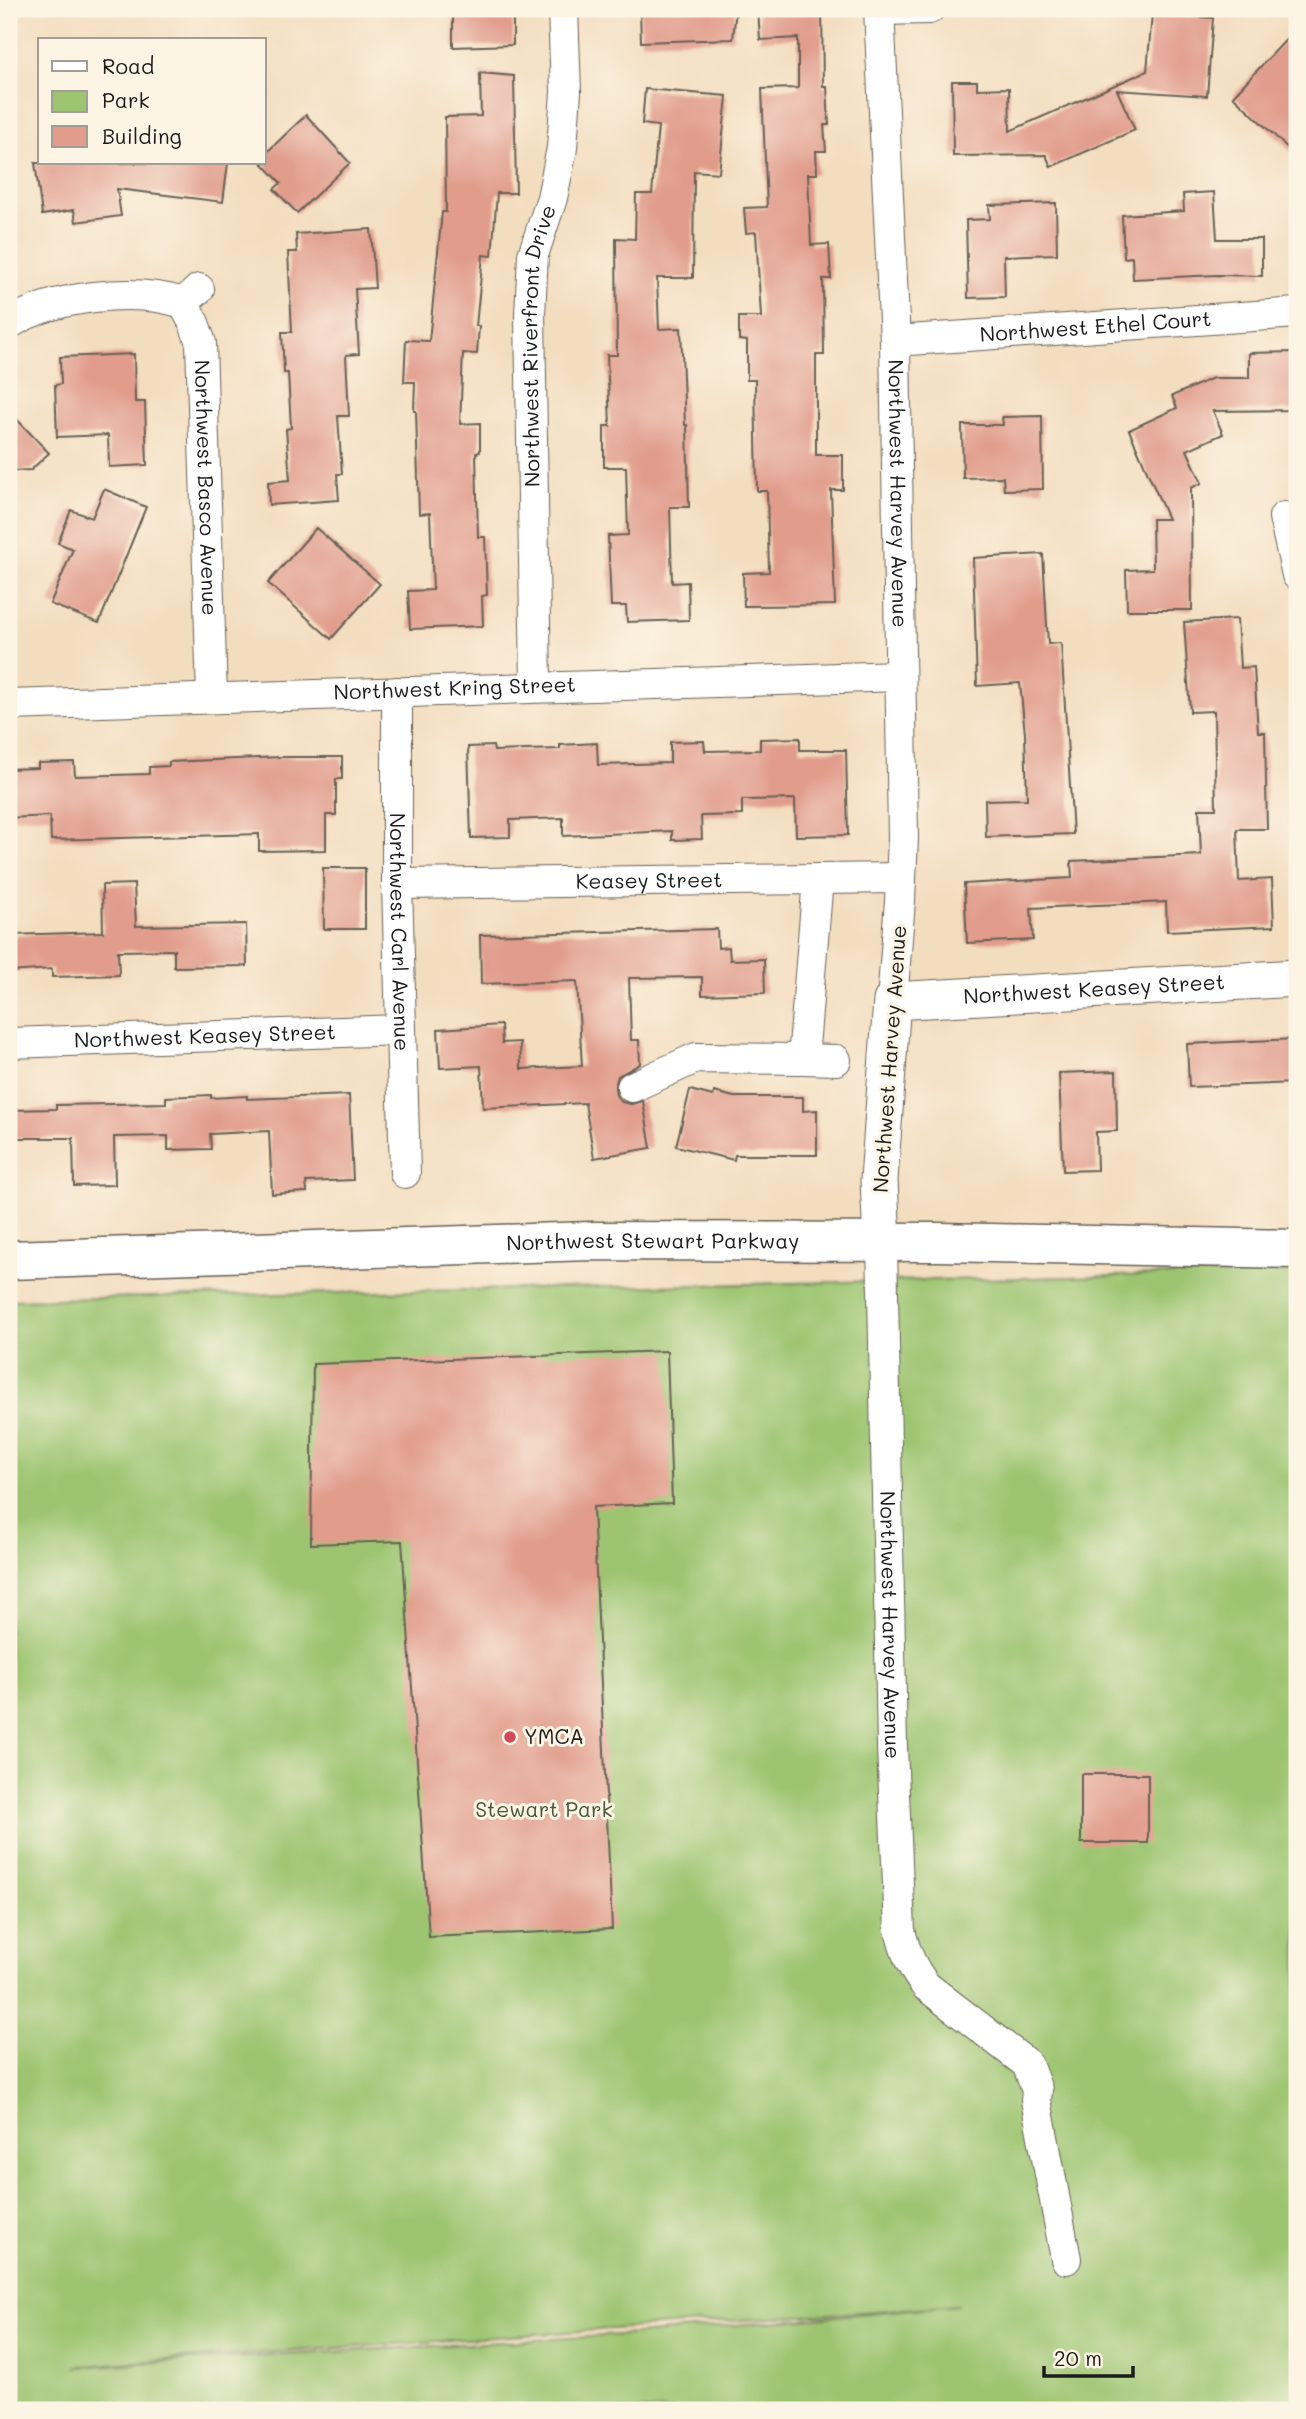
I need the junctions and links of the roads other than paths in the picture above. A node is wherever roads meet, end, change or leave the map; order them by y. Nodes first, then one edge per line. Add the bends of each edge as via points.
1 (563, 9) edge
2 (929, 9) edge
3 (879, 10) edge
4 (1297, 313) edge
5 (9, 324) edge
6 (895, 341) junction
7 (1284, 517) dead end
8 (1297, 575) edge
9 (900, 676) junction
10 (536, 685) junction
11 (397, 692) junction
12 (212, 697) junction
13 (9, 705) edge
14 (901, 878) junction
15 (818, 879) junction
16 (397, 884) junction
17 (1297, 978) edge
18 (892, 1001) junction
19 (401, 1030) junction
20 (9, 1043) edge
21 (803, 1059) junction
22 (836, 1060) dead end
23 (632, 1087) dead end
24 (405, 1172) dead end
25 (882, 1242) junction
26 (1297, 1249) edge
27 (9, 1260) edge
28 (1066, 2259) dead end

1 - 10 street, Northwest Riverfront Drive via 566,92 562,148 533,255 530,314
2 - 3 street
3 - 6 street, Northwest Harvey Avenue
4 - 6 street, Northwest Ethel Court
5 - 12 street, Northwest Basco Avenue via 51,304 90,298 191,296 201,343
6 - 9 street, Northwest Harvey Avenue
7 - 8 street
9 - 10 street, Northwest Kring Street
9 - 14 street, Northwest Harvey Avenue
10 - 11 street, Northwest Kring Street
11 - 12 street, Northwest Kring Street
11 - 16 street, Northwest Carl Avenue
12 - 13 street, Northwest Kring Street
14 - 15 street, Keasey Street
14 - 18 street, Northwest Harvey Avenue
15 - 16 street, Keasey Street
15 - 21 street
16 - 19 street, Northwest Carl Avenue
17 - 18 street, Northwest Keasey Street
18 - 25 street, Northwest Harvey Avenue via 879,1180
19 - 20 street, Northwest Keasey Street
19 - 24 street, Northwest Carl Avenue
21 - 22 street
21 - 23 street via 696,1058
25 - 26 main road, Northwest Stewart Parkway
25 - 27 main road, Northwest Stewart Parkway via 590,1241
25 - 28 street, Northwest Harvey Avenue via 900,1930 904,1950 926,1986 1027,2064 1037,2090

